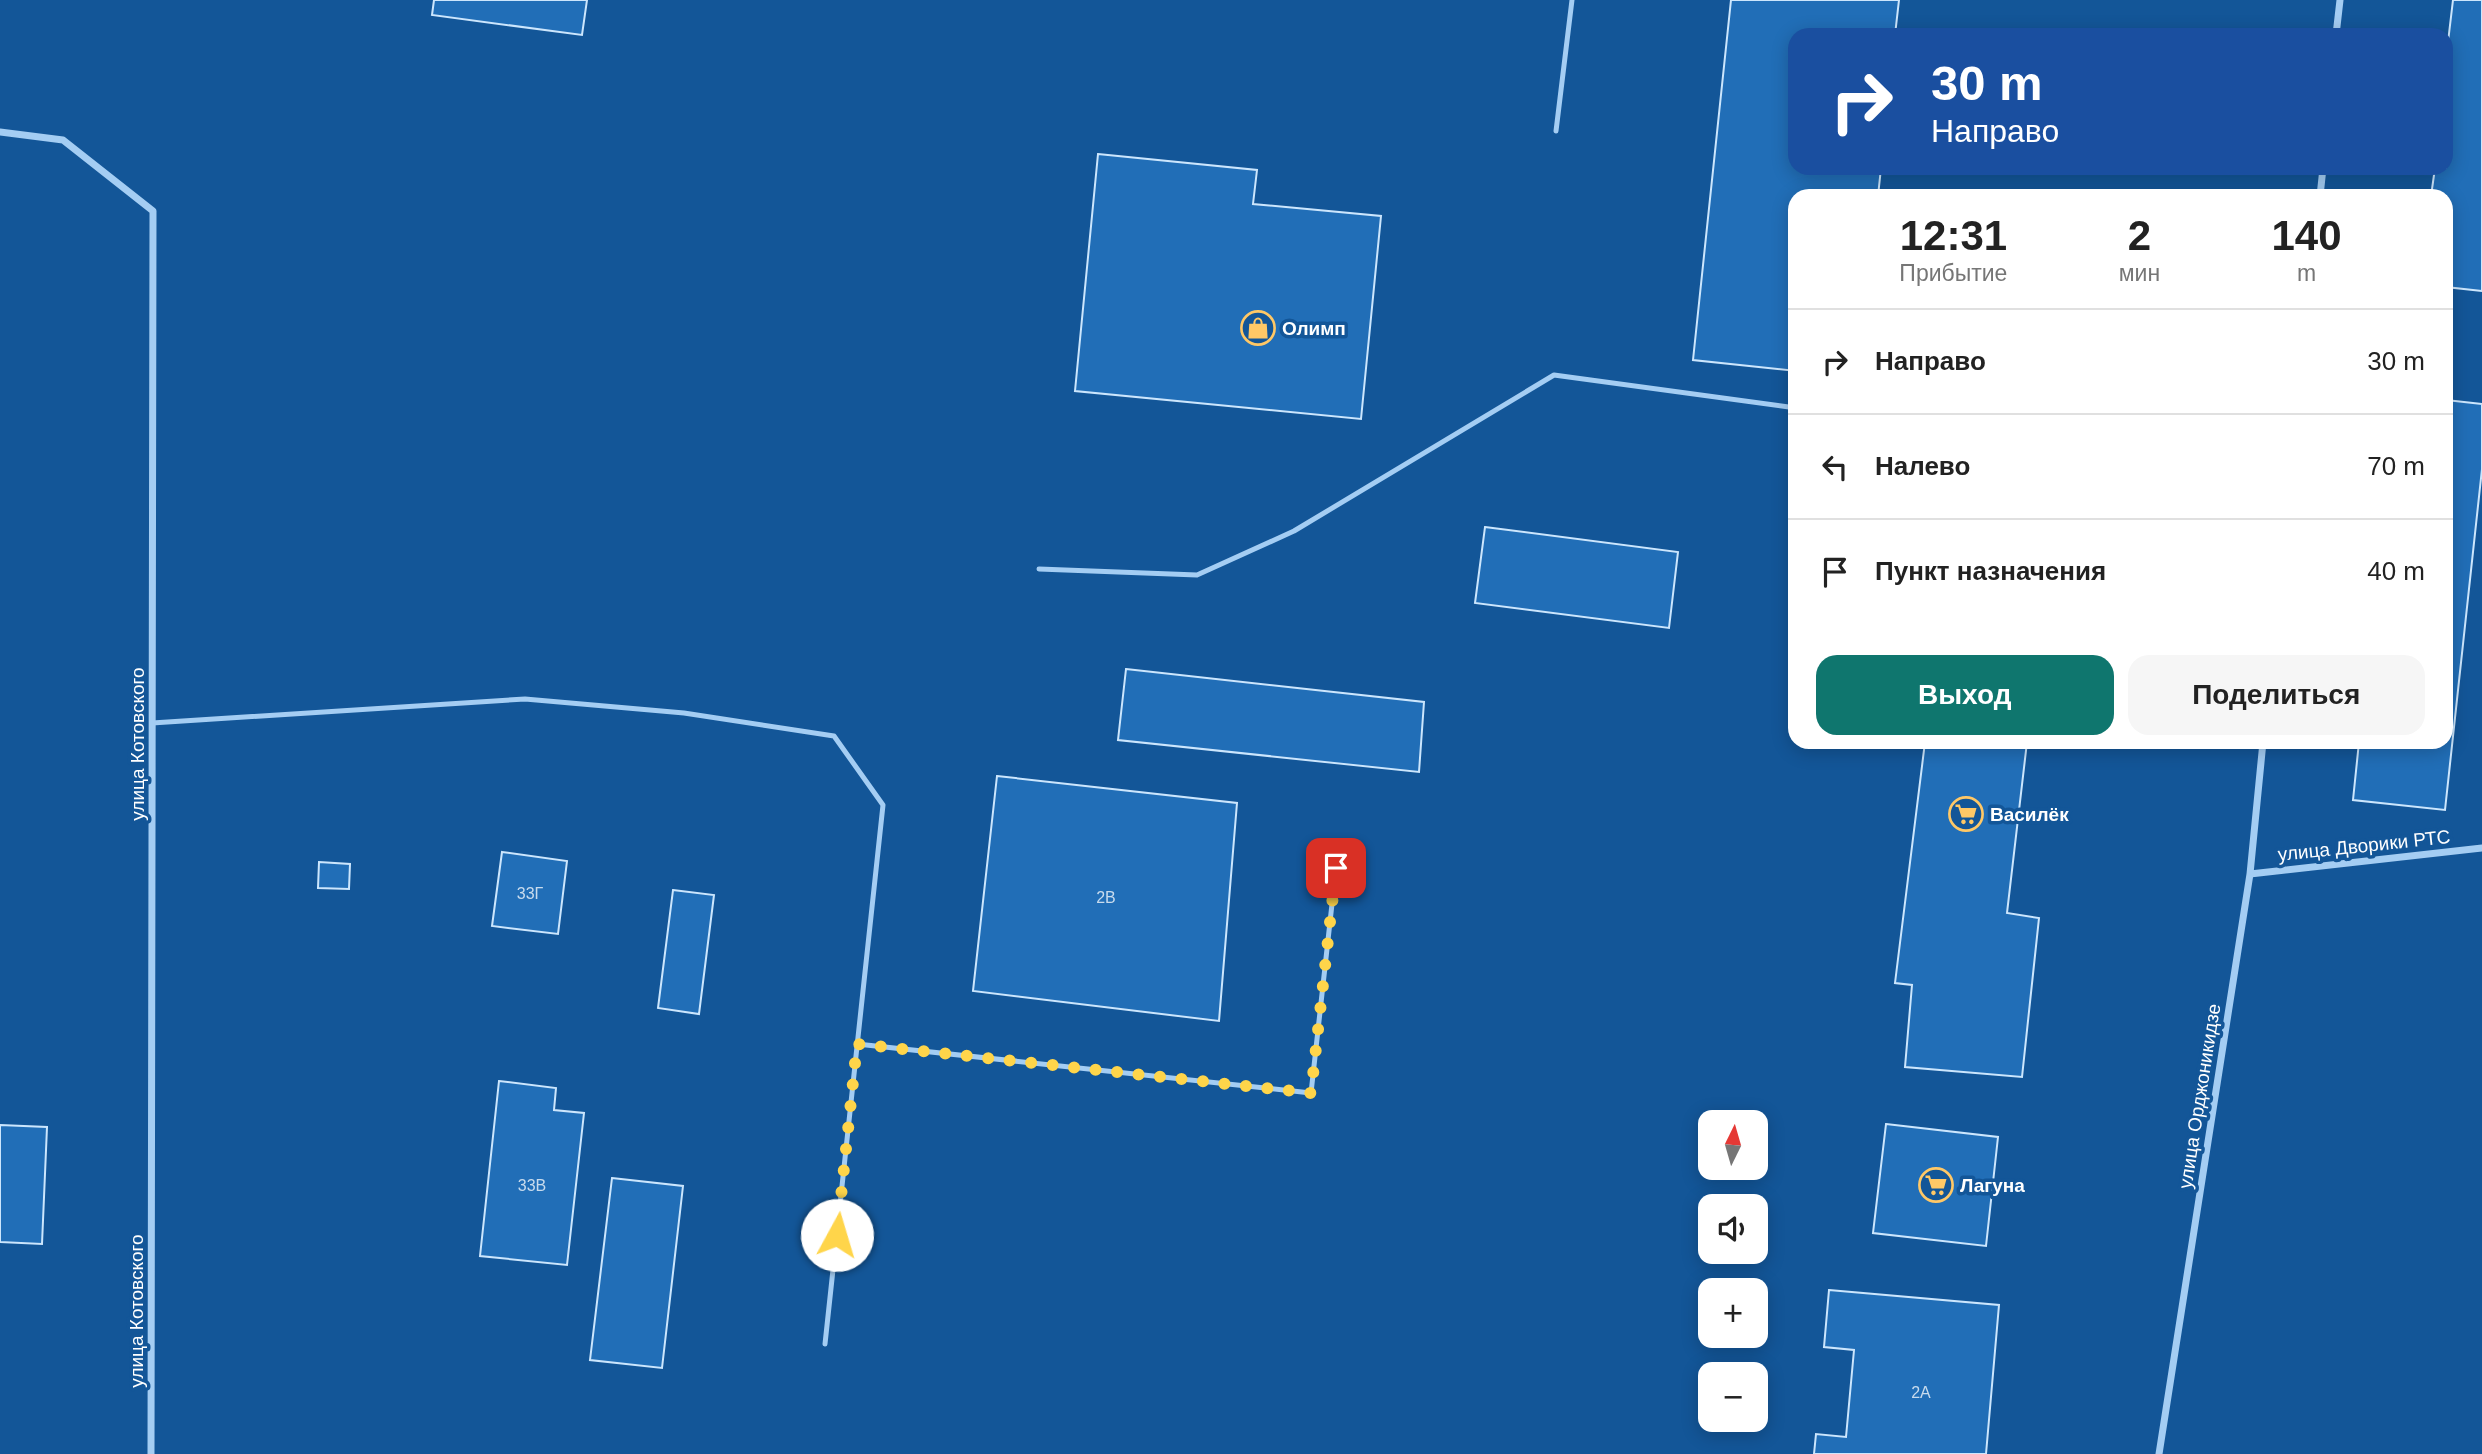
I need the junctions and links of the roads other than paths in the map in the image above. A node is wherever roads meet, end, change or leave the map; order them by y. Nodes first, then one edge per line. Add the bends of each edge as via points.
1 (1572, 0) edge
2 (2340, 0) edge
3 (2337, 28) edge
4 (1556, 131) dead end
5 (0, 132) edge
6 (1788, 407) edge
7 (1039, 569) dead end
8 (152, 723) junction
9 (2262, 749) edge
10 (2482, 848) edge
11 (1336, 868) dead end
12 (2250, 874) junction
13 (857, 1044) junction
14 (825, 1344) dead end
15 (151, 1454) edge
16 (2159, 1454) edge

1 - 4 lane
2 - 3 street
5 - 8 street, улица Котовского via 63,140 153,211
6 - 7 lane via 1553,375 1293,531 1197,575
8 - 13 lane via 525,699 684,713 834,736 883,805
8 - 15 street, улица Котовского
9 - 12 street, улица Орджоникидзе
10 - 12 street, улица Дворики РТС
11 - 13 lane via 1311,1093
12 - 16 street, улица Орджоникидзе
13 - 14 lane

